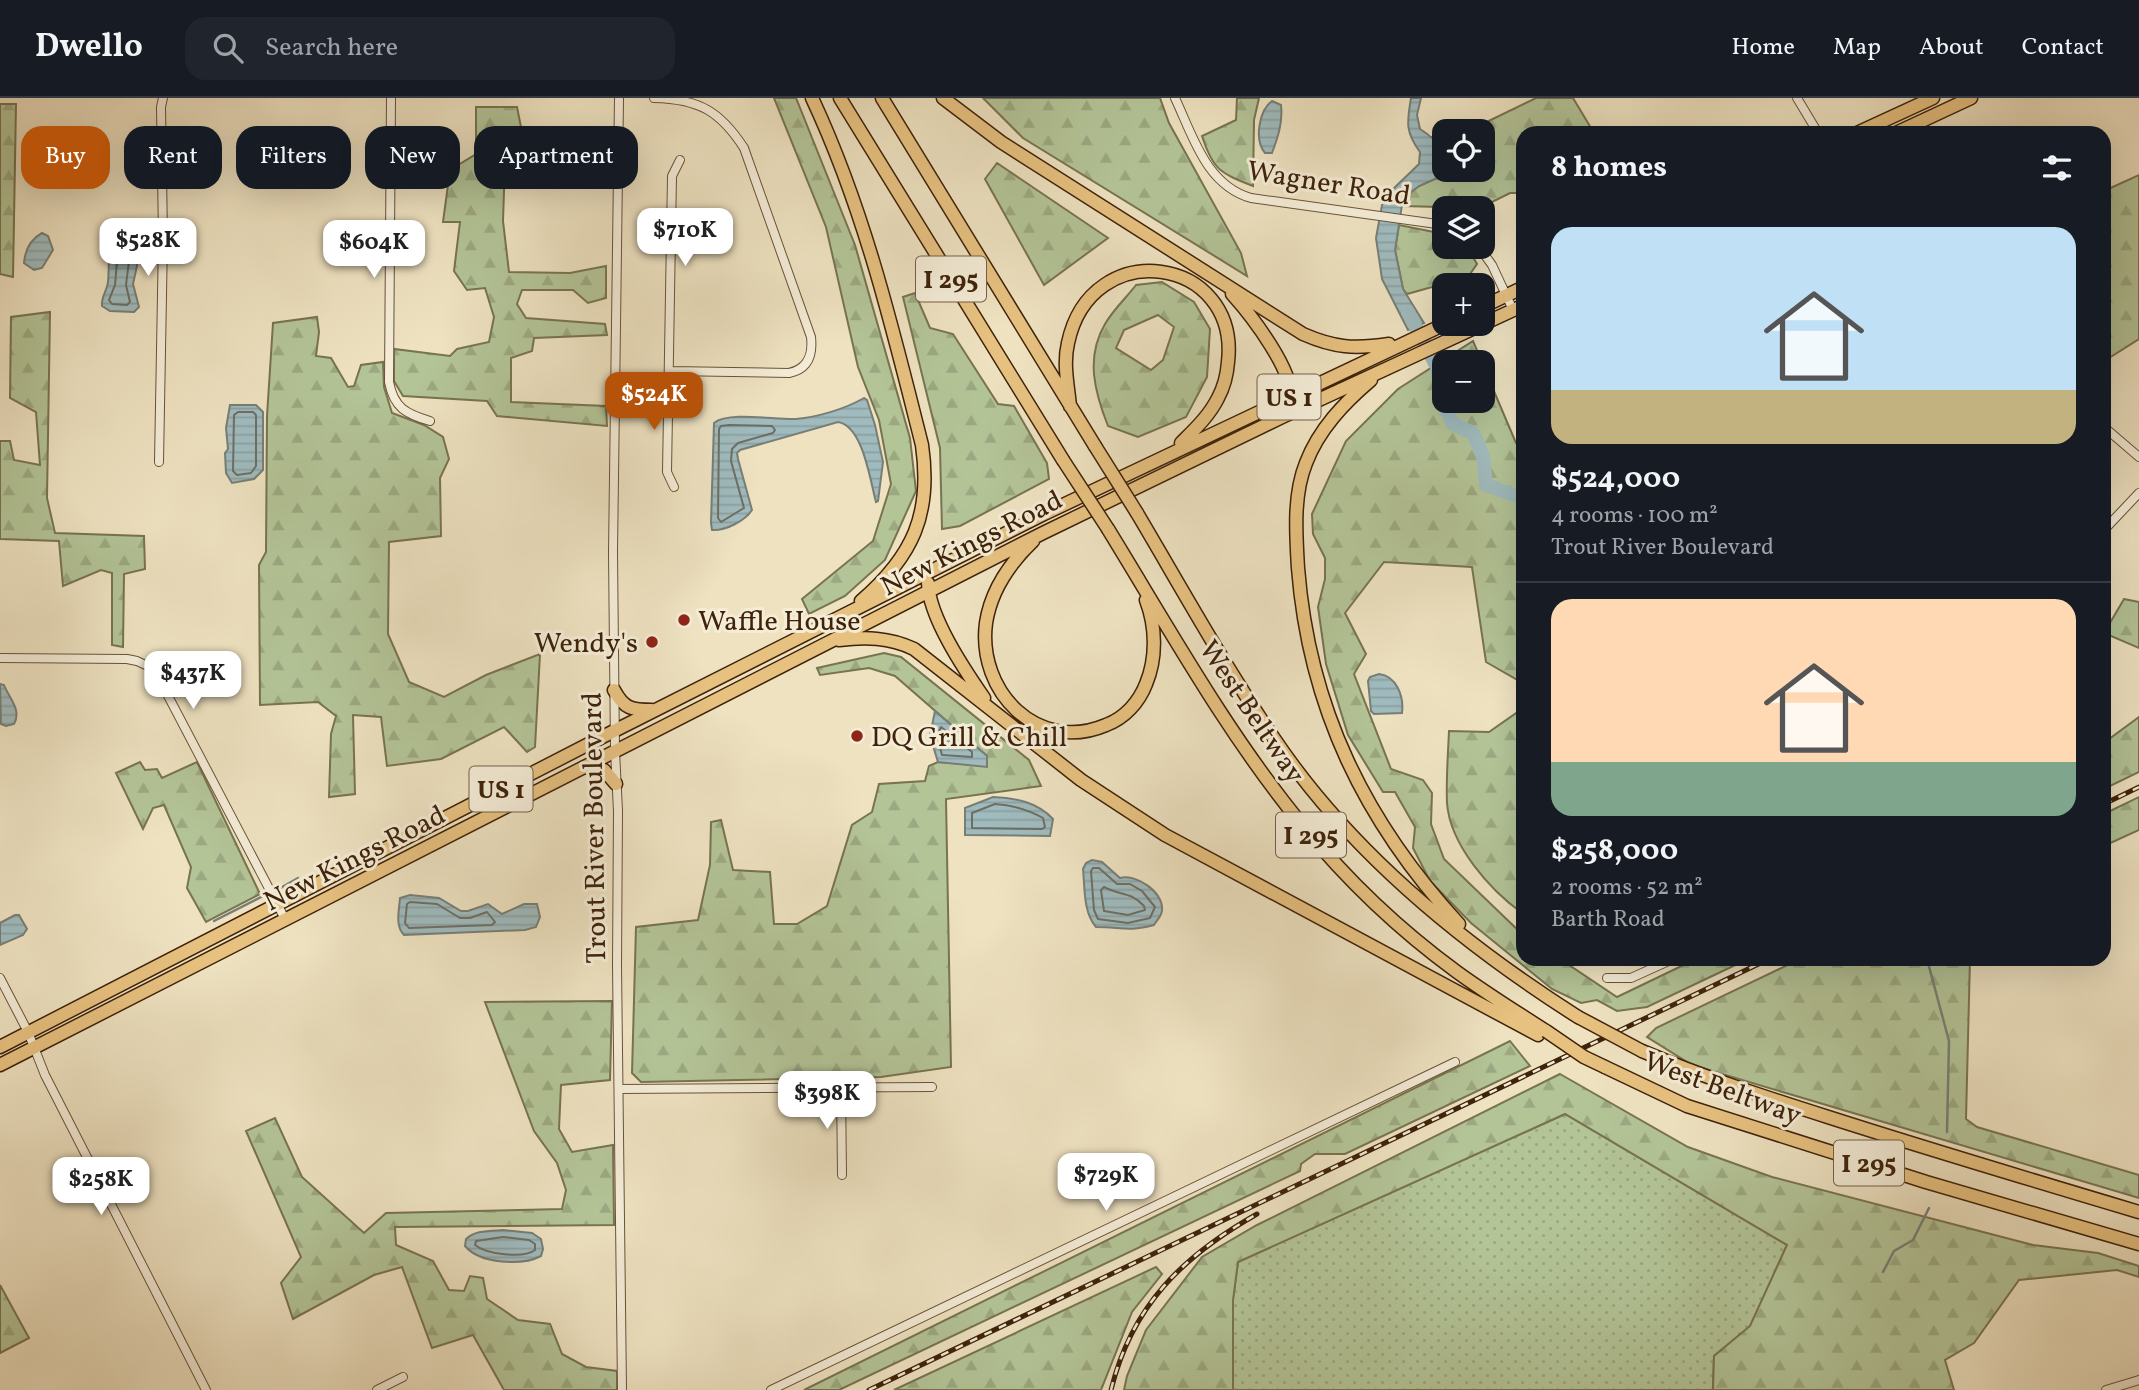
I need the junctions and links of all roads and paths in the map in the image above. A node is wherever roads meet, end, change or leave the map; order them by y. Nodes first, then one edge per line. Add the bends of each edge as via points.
1 (163, 98) edge
2 (391, 98) edge
3 (619, 98) edge
4 (654, 98) edge
5 (812, 98) edge
6 (840, 98) edge
7 (882, 98) edge
8 (943, 98) edge
9 (1175, 98) edge
10 (1797, 98) edge
11 (1933, 98) edge
12 (1971, 98) edge
13 (1814, 126) edge
14 (1872, 126) edge
15 (1910, 126) edge
16 (680, 160) dead end
17 (1432, 223) edge
18 (1488, 259) edge
19 (1222, 284) junction
20 (1516, 291) edge
21 (1508, 295) junction
22 (1495, 301) edge
23 (1516, 305) edge
24 (1516, 309) edge
25 (1432, 330) edge
26 (1403, 343) junction
27 (1383, 370) junction
28 (670, 371) junction
29 (1292, 395) junction
30 (1070, 406) junction
31 (1282, 417) junction
32 (430, 421) dead end
33 (2111, 433) edge
34 (1174, 450) junction
35 (2139, 457) edge
36 (159, 462) dead end
37 (674, 486) dead end
38 (2139, 493) edge
39 (2111, 523) edge
40 (1042, 533) junction
41 (928, 572) junction
42 (1139, 580) junction
43 (929, 590) junction
44 (847, 613) junction
45 (828, 641) junction
46 (0, 659) edge
47 (614, 690) junction
48 (992, 709) junction
49 (656, 710) junction
50 (614, 731) junction
51 (615, 751) junction
52 (583, 767) junction
53 (511, 784) junction
54 (616, 784) junction
55 (409, 837) junction
56 (417, 852) junction
57 (337, 893) junction
58 (278, 905) junction
59 (285, 919) junction
60 (1483, 950) junction
61 (1658, 966) edge
62 (0, 978) edge
63 (1607, 978) dead end
64 (28, 1032) junction
65 (1542, 1033) junction
66 (0, 1046) edge
67 (33, 1049) junction
68 (1455, 1062) dead end
69 (0, 1065) edge
70 (841, 1087) junction
71 (932, 1087) dead end
72 (619, 1088) junction
73 (842, 1175) dead end
74 (2139, 1212) edge
75 (2139, 1244) edge
76 (402, 1377) dead end
77 (2139, 1380) edge
78 (206, 1390) edge
79 (377, 1390) edge
80 (622, 1390) edge
81 (771, 1390) edge
82 (2106, 1390) edge

1 - 36 street
2 - 32 street via 389,382 400,408
3 - 47 street, Trout River Boulevard
4 - 28 street via 695,103 711,111 730,127 744,148 813,352 806,365 789,373
5 - 44 highway via 874,258 926,470 921,514 904,554
6 - 42 highway, West Beltway / I 295, bridge
7 - 30 highway, West Beltway / I 295
8 - 19 highway via 1000,142
9 - 17 street, Wagner Road via 1207,166 1234,192
10 - 13 street
11 - 14 highway
12 - 15 highway
16 - 28 street via 671,176
18 - 21 street
19 - 26 highway via 1326,344 1366,348
19 - 29 highway via 1265,336
20 - 21 highway
21 - 22 highway
21 - 23 street
24 - 27 highway, New Kings Road / US 1
25 - 26 highway, New Kings Road / US 1
26 - 29 highway, New Kings Road / US 1
27 - 31 highway, New Kings Road / US 1
27 - 60 highway via 1334,417 1305,464 1297,516 1303,615 1324,705 1372,811 1437,901
28 - 37 street via 667,472
29 - 31 highway
29 - 34 highway, New Kings Road / US 1
30 - 34 highway via 1067,345 1078,313 1092,294 1114,279 1145,271 1186,279 1214,303 1226,326 1230,350 1220,396 1207,417
30 - 60 highway, West Beltway / I 295, bridge via 1268,730 1315,792 1376,860
31 - 40 highway, New Kings Road / US 1
33 - 35 street
34 - 41 highway, New Kings Road / US 1
38 - 39 street
40 - 42 highway via 997,587 985,636 995,681 1009,704 1032,722 1065,732 1094,730 1119,718 1138,701 1154,656 1148,606
40 - 43 highway, New Kings Road / US 1
41 - 43 highway
41 - 44 highway, New Kings Road / US 1
42 - 65 highway, West Beltway / I 295 via 1245,751 1305,829 1420,942
43 - 45 highway, New Kings Road / US 1
43 - 48 highway via 933,610
44 - 49 highway, New Kings Road / US 1
45 - 48 highway via 863,637 902,643
45 - 51 highway, New Kings Road / US 1
46 - 58 street via 127,659 153,669
47 - 49 highway via 628,707
47 - 50 street, Trout River Boulevard
48 - 65 highway via 1081,780 1165,835
49 - 50 highway, New Kings Road / US 1
50 - 51 street, Trout River Boulevard
50 - 53 highway, New Kings Road / US 1
51 - 52 highway, New Kings Road / US 1
51 - 54 street, Trout River Boulevard
52 - 54 highway via 604,770
52 - 56 highway, New Kings Road / US 1
53 - 55 highway, New Kings Road / US 1
53 - 56 highway via 476,813 421,841
54 - 72 street, Trout River Boulevard
55 - 57 highway via 402,849
55 - 58 highway, New Kings Road / US 1
56 - 57 highway, New Kings Road / US 1
57 - 59 highway, New Kings Road / US 1
58 - 59 street
58 - 64 highway, New Kings Road / US 1
59 - 67 highway, New Kings Road / US 1
60 - 74 highway, West Beltway / I 295, bridge via 1578,1017 1687,1071 1928,1150
61 - 63 street via 1631,978
62 - 64 street
64 - 66 highway, New Kings Road / US 1
64 - 67 street
65 - 75 highway, West Beltway / I 295, bridge via 1687,1106
67 - 69 highway, New Kings Road / US 1
67 - 78 street
68 - 81 street
70 - 71 street
70 - 72 street
70 - 73 street
72 - 80 street, Trout River Boulevard
76 - 79 street
77 - 82 street

